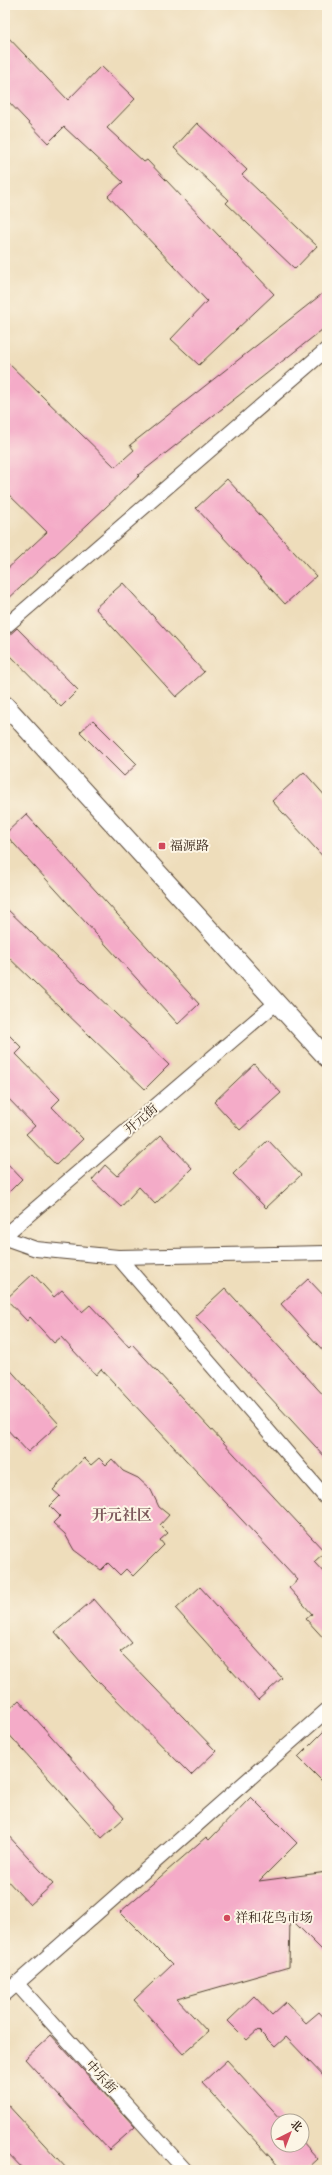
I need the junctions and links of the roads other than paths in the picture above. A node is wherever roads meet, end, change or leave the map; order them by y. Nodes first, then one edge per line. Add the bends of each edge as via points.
1 (327, 350) edge
2 (5, 627) edge
3 (5, 705) edge
4 (276, 1004) junction
5 (327, 1058) edge
6 (5, 1236) edge
7 (327, 1253) edge
8 (118, 1257) junction
9 (327, 1499) edge
10 (327, 1710) edge
11 (17, 1984) junction
12 (5, 1994) edge
13 (185, 2170) edge

1 - 2 street
3 - 4 street
4 - 5 street
4 - 6 street, 开元街
6 - 8 street via 36,1249
7 - 8 street
8 - 9 street
10 - 11 street
11 - 12 street
11 - 13 street, 中乐街

